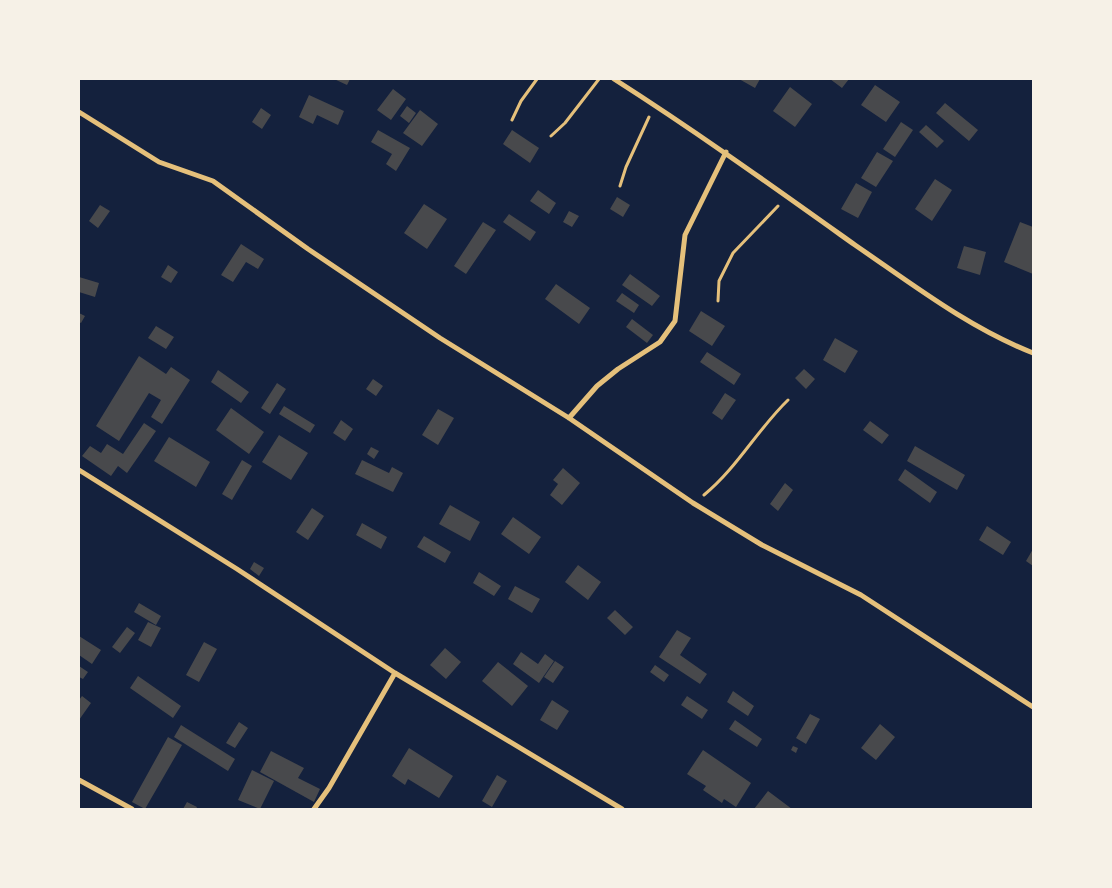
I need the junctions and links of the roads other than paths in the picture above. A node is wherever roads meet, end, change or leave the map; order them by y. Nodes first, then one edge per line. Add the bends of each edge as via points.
1 (614, 79) edge
2 (79, 112) edge
3 (726, 152) junction
4 (1033, 353) edge
5 (569, 418) junction
6 (79, 470) edge
7 (395, 673) junction
8 (1033, 707) edge
9 (79, 780) edge
10 (132, 809) edge
11 (314, 809) edge
12 (622, 809) edge

1 - 3 street
2 - 5 street via 159,162 213,181 440,338
3 - 4 street via 917,288 974,325
3 - 5 street via 685,235 675,321 660,342 597,386
5 - 8 street via 693,503 762,545 861,595
6 - 7 street via 237,568
7 - 11 street
7 - 12 street
9 - 10 street

